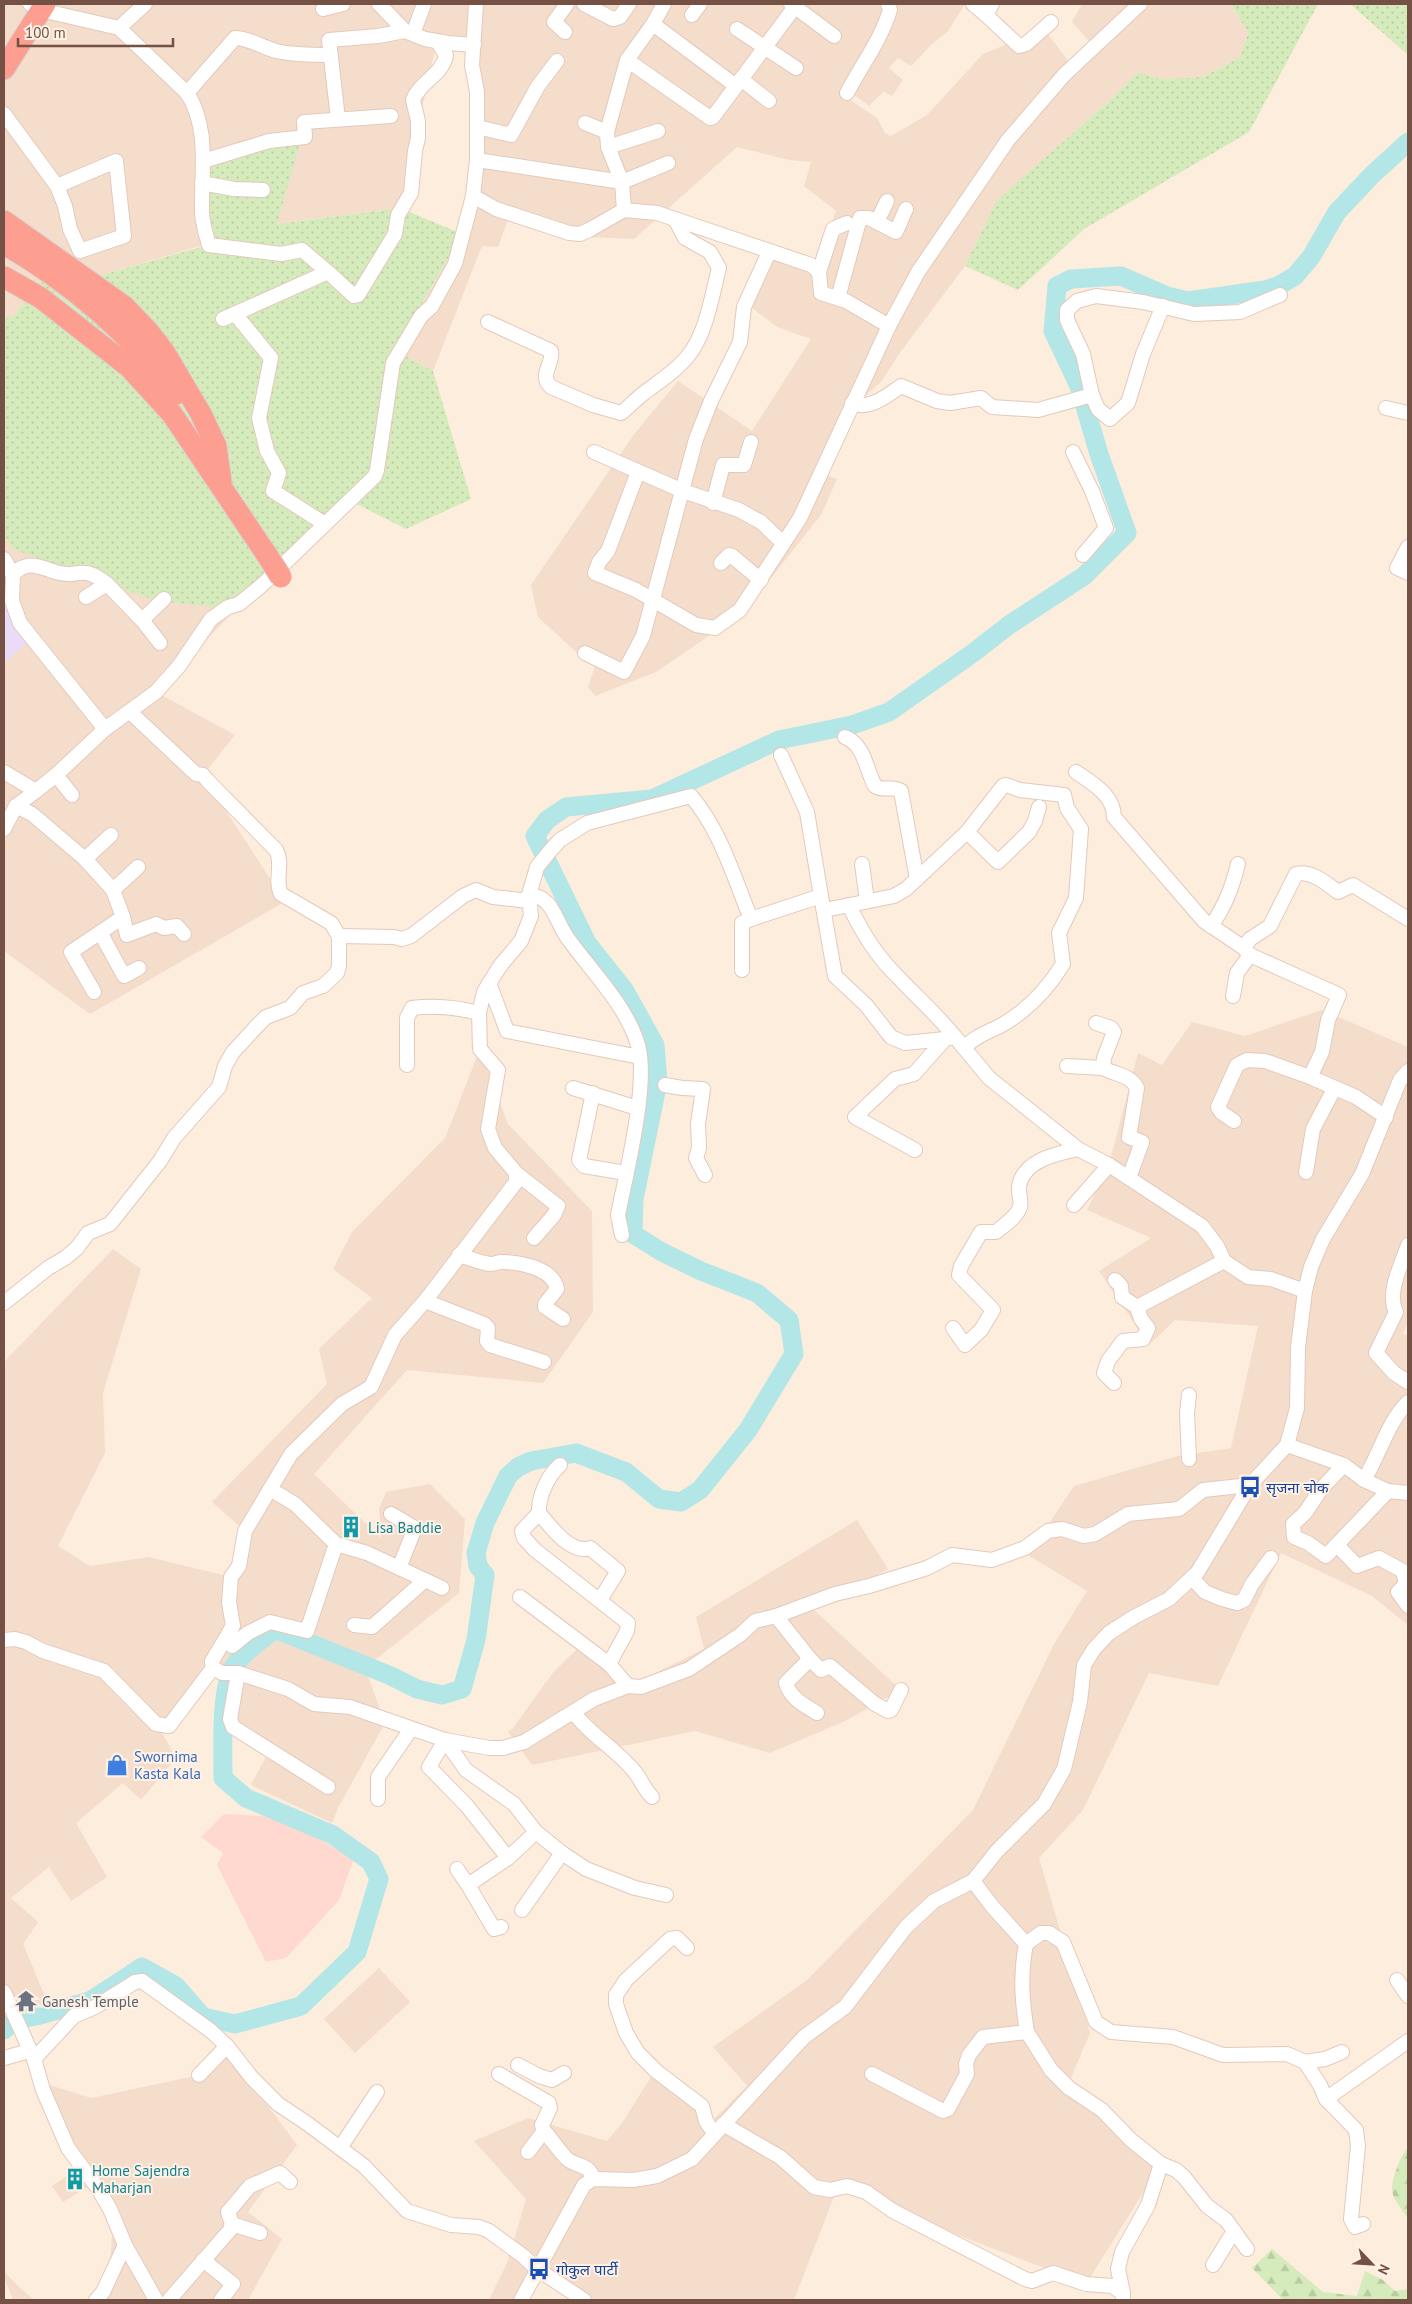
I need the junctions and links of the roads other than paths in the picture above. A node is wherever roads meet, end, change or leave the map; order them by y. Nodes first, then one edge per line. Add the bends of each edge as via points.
1 (145, 4) edge
2 (342, 4) edge
3 (379, 4) edge
4 (424, 4) edge
5 (476, 4) edge
6 (567, 4) edge
7 (584, 4) edge
8 (629, 4) edge
9 (664, 4) edge
10 (888, 4) edge
11 (973, 4) edge
12 (1140, 4) edge
13 (36, 5) edge
14 (794, 5) edge
15 (323, 9) dead end
16 (989, 9) edge
17 (1051, 22) dead end
18 (652, 24) junction
19 (119, 28) junction
20 (737, 29) dead end
21 (409, 32) junction
22 (565, 32) dead end
23 (834, 36) dead end
24 (437, 41) junction
25 (4, 42) edge
26 (474, 44) junction
27 (763, 48) junction
28 (330, 55) junction
29 (627, 60) junction
30 (557, 61) dead end
31 (796, 68) dead end
32 (4, 69) edge
33 (738, 83) junction
34 (187, 93) junction
35 (846, 93) dead end
36 (769, 101) dead end
37 (4, 114) edge
38 (391, 116) dead end
39 (338, 120) junction
40 (585, 123) dead end
41 (477, 127) junction
42 (658, 131) dead end
43 (607, 132) junction
44 (608, 147) junction
45 (477, 160) junction
46 (203, 161) junction
47 (668, 163) dead end
48 (622, 182) junction
49 (202, 183) junction
50 (57, 186) junction
51 (264, 190) dead end
52 (473, 196) junction
53 (887, 201) dead end
54 (906, 209) dead end
55 (624, 210) junction
56 (676, 219) junction
57 (4, 221) edge
58 (877, 222) junction
59 (847, 223) dead end
60 (4, 244) edge
61 (769, 252) junction
62 (328, 272) junction
63 (819, 272) junction
64 (4, 277) edge
65 (1280, 295) dead end
66 (838, 298) junction
67 (1163, 306) junction
68 (488, 322) dead end
69 (888, 326) junction
70 (1092, 395) junction
71 (852, 403) junction
72 (1386, 408) dead end
73 (1408, 413) edge
74 (751, 442) dead end
75 (594, 452) dead end
76 (1073, 452) dead end
77 (638, 472) junction
78 (222, 486) junction
79 (683, 492) junction
80 (713, 503) junction
81 (325, 524) junction
82 (783, 543) junction
83 (1408, 547) edge
84 (1083, 555) dead end
85 (4, 559) edge
86 (721, 563) dead end
87 (1408, 573) edge
88 (13, 575) junction
89 (281, 577) dead end
90 (761, 580) junction
91 (107, 584) junction
92 (86, 597) dead end
93 (164, 599) dead end
94 (653, 599) junction
95 (142, 620) junction
96 (160, 643) dead end
97 (585, 653) dead end
98 (130, 712) junction
99 (105, 728) junction
100 (845, 737) dead end
101 (781, 755) dead end
102 (4, 772) edge
103 (1076, 772) dead end
104 (56, 775) junction
105 (36, 791) junction
106 (72, 796) dead end
107 (16, 806) junction
108 (1039, 807) dead end
109 (4, 829) edge
110 (967, 832) junction
111 (111, 835) dead end
112 (85, 859) junction
113 (862, 864) dead end
114 (1238, 864) dead end
115 (138, 867) dead end
116 (917, 879) junction
117 (113, 890) junction
118 (821, 896) junction
119 (529, 898) junction
120 (867, 900) junction
121 (849, 905) junction
122 (824, 910) junction
123 (123, 917) junction
124 (751, 919) junction
125 (1408, 919) edge
126 (1211, 926) junction
127 (101, 934) junction
128 (184, 934) dead end
129 (339, 936) junction
130 (1247, 952) junction
131 (139, 968) dead end
132 (742, 970) dead end
133 (489, 983) junction
134 (94, 992) dead end
135 (1233, 996) dead end
136 (479, 1013) junction
137 (1096, 1023) dead end
138 (955, 1042) junction
139 (640, 1056) junction
140 (407, 1065) dead end
141 (1067, 1066) dead end
142 (1103, 1068) junction
143 (1408, 1071) edge
144 (1310, 1078) junction
145 (665, 1085) dead end
146 (574, 1088) dead end
147 (1334, 1089) junction
148 (592, 1093) junction
149 (637, 1108) junction
150 (1386, 1117) junction
151 (1234, 1121) dead end
152 (1078, 1149) junction
153 (915, 1150) dead end
154 (1109, 1165) junction
155 (1306, 1172) dead end
156 (516, 1173) junction
157 (626, 1173) junction
158 (705, 1175) dead end
159 (1129, 1178) junction
160 (1074, 1205) dead end
161 (622, 1235) dead end
162 (534, 1238) dead end
163 (1408, 1245) edge
164 (460, 1255) junction
165 (1224, 1261) junction
166 (1115, 1280) dead end
167 (1305, 1291) junction
168 (425, 1300) junction
169 (4, 1303) edge
170 (1137, 1307) junction
171 (563, 1319) dead end
172 (953, 1328) dead end
173 (544, 1362) dead end
174 (1408, 1382) edge
175 (1114, 1384) dead end
176 (1189, 1395) dead end
177 (1408, 1402) edge
178 (1286, 1445) junction
179 (1189, 1459) dead end
180 (560, 1465) dead end
181 (1344, 1465) junction
182 (1364, 1480) junction
183 (1250, 1485) junction
184 (270, 1489) junction
185 (1388, 1491) junction
186 (1408, 1493) edge
187 (538, 1513) junction
188 (391, 1514) dead end
189 (336, 1544) junction
190 (1337, 1544) junction
191 (1271, 1558) dead end
192 (400, 1568) junction
193 (1406, 1570) edge
194 (1192, 1578) junction
195 (424, 1581) junction
196 (442, 1588) dead end
197 (520, 1597) dead end
198 (600, 1600) junction
199 (1408, 1606) edge
200 (776, 1616) junction
201 (354, 1625) dead end
202 (233, 1626) junction
203 (4, 1640) edge
204 (810, 1659) junction
205 (609, 1664) junction
206 (217, 1670) junction
207 (238, 1673) junction
208 (628, 1686) junction
209 (901, 1690) dead end
210 (574, 1713) junction
211 (817, 1713) dead end
212 (411, 1729) junction
213 (445, 1740) junction
214 (328, 1787) dead end
215 (652, 1797) dead end
216 (378, 1799) dead end
217 (536, 1832) junction
218 (562, 1853) junction
219 (508, 1858) junction
220 (457, 1869) dead end
221 (973, 1881) junction
222 (468, 1885) junction
223 (666, 1895) dead end
224 (522, 1910) dead end
225 (500, 1927) dead end
226 (1026, 1944) junction
227 (687, 1948) dead end
228 (1397, 1980) dead end
229 (4, 1992) edge
230 (1408, 1996) edge
231 (1027, 2032) junction
232 (1408, 2041) edge
233 (227, 2046) junction
234 (30, 2052) junction
235 (1342, 2052) dead end
236 (4, 2058) edge
237 (1305, 2062) junction
238 (518, 2065) dead end
239 (564, 2072) dead end
240 (198, 2074) dead end
241 (499, 2074) dead end
242 (872, 2074) dead end
243 (539, 2076) junction
244 (527, 2090) junction
245 (377, 2092) dead end
246 (1326, 2099) junction
247 (718, 2129) junction
248 (544, 2131) junction
249 (340, 2148) junction
250 (528, 2152) dead end
251 (1160, 2164) junction
252 (594, 2179) junction
253 (290, 2182) dead end
254 (232, 2224) junction
255 (1363, 2224) dead end
256 (1234, 2231) junction
257 (260, 2233) dead end
258 (125, 2245) junction
259 (1247, 2249) dead end
260 (202, 2260) junction
261 (1213, 2265) dead end
262 (537, 2269) junction
263 (1123, 2296) edge
264 (96, 2300) edge
265 (156, 2300) edge
266 (170, 2300) edge
267 (221, 2300) edge
268 (521, 2300) edge
269 (584, 2300) edge

1 - 19 street
2 - 15 street
3 - 21 street
4 - 21 street
5 - 26 street
6 - 22 street via 554,22
7 - 8 street via 613,19 620,17
9 - 18 street
10 - 35 street via 890,10 880,38
11 - 16 street
12 - 69 street via 1064,75 1008,140 918,272
13 - 19 street
13 - 25 highway
13 - 32 highway
14 - 23 street
14 - 27 street
16 - 17 street via 1019,46 1026,44
18 - 29 street
18 - 33 street
19 - 34 street
20 - 27 street
21 - 24 street
21 - 28 street via 329,40
24 - 26 street
24 - 62 street via 446,55 444,64 419,87 413,100 418,138 410,193 398,215 395,234 358,295 354,296
26 - 41 street via 472,65 477,92
27 - 31 street
27 - 33 street
28 - 34 street via 278,52 235,38
28 - 39 street
29 - 33 street via 710,118
29 - 43 street
30 - 41 street via 538,86 513,134 508,136
33 - 36 street
34 - 46 street via 194,103
37 - 50 street
38 - 39 street
39 - 46 street via 304,122 305,137 269,141
40 - 43 street
41 - 45 street
42 - 44 street
43 - 44 street
44 - 48 street
45 - 48 street
45 - 52 street
46 - 49 street
47 - 48 street
48 - 55 street
49 - 51 street
49 - 62 street via 202,217 208,245 280,254 302,250
50 - 50 street via 116,162 124,236 80,251
52 - 55 street via 496,209 580,234
52 - 81 street via 455,264 432,306 422,316 393,363 377,470
53 - 58 street
54 - 58 street via 896,232
55 - 56 street via 656,212
56 - 61 street
56 - 68 street via 685,238 710,252 719,268 711,298 691,352 662,381 621,413 551,387 544,377 551,350
57 - 78 highway via 124,306 148,331 201,414 216,446
58 - 66 street via 860,218
59 - 63 street via 833,229
60 - 78 highway via 85,298 148,358 178,396
61 - 63 street via 804,262
61 - 79 street via 744,307 740,342 711,400 696,440
62 - 81 street via 230,317 271,358 259,418 267,451 279,473 272,491
63 - 66 street via 821,292
64 - 78 highway via 41,298 129,367 172,414
65 - 67 street via 1240,312 1194,314
66 - 69 street
67 - 70 street via 1143,354 1128,403 1110,419 1098,408
67 - 70 street via 1096,296 1077,301 1067,310 1067,320 1083,354
69 - 71 street
70 - 71 street via 1038,410 992,407 981,398 937,402 901,386 877,402 857,406
71 - 82 street via 800,518
72 - 73 street
74 - 80 street via 744,465 723,465
75 - 77 street
76 - 84 street via 1106,528
77 - 79 street
77 - 94 street via 608,550 594,573
78 - 89 highway, bridge
79 - 80 street
79 - 94 street
80 - 82 street via 739,510 761,522
81 - 98 street via 239,604 228,607 211,619 179,666 156,692
82 - 90 street
83 - 87 street via 1397,568
85 - 88 street
86 - 90 street via 732,556
88 - 91 street via 35,564 67,574 82,572 99,576
88 - 99 street via 12,601 20,623
90 - 94 street via 740,610 715,628 696,625
91 - 92 street
91 - 95 street
93 - 95 street
94 - 97 street via 643,636 624,672
95 - 96 street
98 - 99 street
98 - 129 street via 196,774 203,775 276,850 279,862 277,886 281,894 312,913 327,918
99 - 104 street
100 - 116 street via 859,748 875,786 901,791
101 - 118 street via 807,812
102 - 105 street
103 - 126 street via 1105,794 1114,817
104 - 105 street
104 - 106 street
105 - 107 street
107 - 109 street
107 - 112 street via 32,814
108 - 110 street via 1029,832 998,862
110 - 116 street
110 - 138 street via 1006,785 1020,790 1064,795 1067,808 1081,829 1076,898 1059,933 1063,964 1033,1004 1000,1026
111 - 112 street
112 - 117 street
113 - 120 street
114 - 126 street via 1232,889
115 - 117 street
116 - 120 street via 894,896
117 - 123 street
118 - 122 street
118 - 124 street
119 - 124 street via 536,868 560,840 587,823 692,796 719,839
119 - 129 street via 493,897 476,890 463,896 411,936 402,939
119 - 133 street via 531,916 521,941
119 - 139 street via 540,895 548,901 562,931 617,1005 638,1045
120 - 121 street
121 - 122 street
121 - 138 street via 877,952
122 - 138 street via 835,976 866,1005 891,1037 905,1043
123 - 127 street
123 - 128 street via 127,935 156,924 164,928 177,926
124 - 132 street via 742,923
125 - 130 street via 1353,885 1338,892 1303,872 1296,874 1270,926 1250,939
126 - 130 street
127 - 131 street via 124,976
127 - 134 street via 71,952
129 - 169 street via 337,973 323,986 303,993 290,1008 266,1017 233,1052 219,1087 174,1138 110,1224 88,1233 71,1253
130 - 135 street via 1237,973
130 - 144 street via 1339,995 1328,1020 1322,1052
133 - 136 street
133 - 139 street via 507,1032
136 - 140 street via 452,1006 412,1008 407,1018
136 - 156 street via 480,1049 498,1070 488,1129 495,1148
137 - 142 street via 1114,1032
138 - 152 street via 989,1078
138 - 153 street via 914,1074 895,1079 855,1117
139 - 149 street
141 - 142 street
142 - 159 street via 1123,1074 1137,1088 1129,1137 1142,1142
143 - 150 street via 1400,1080
144 - 147 street
144 - 151 street via 1265,1061 1247,1060 1237,1065 1218,1107
145 - 158 street via 702,1089 696,1158
146 - 148 street
147 - 150 street via 1356,1097
147 - 155 street via 1314,1129
148 - 149 street
148 - 157 street via 579,1160 584,1166
149 - 157 street
150 - 167 street via 1362,1174 1316,1252
152 - 154 street
152 - 172 street via 1044,1158 1029,1168 1019,1186 1021,1206 1014,1217 996,1232 981,1232 959,1275 993,1310 981,1330 965,1345
154 - 159 street
154 - 160 street
156 - 162 street via 558,1206
156 - 164 street via 513,1187
157 - 161 street via 618,1215
159 - 165 street via 1202,1226
163 - 174 street via 1392,1303 1396,1312 1376,1353 1394,1373
164 - 168 street
164 - 171 street via 490,1264 500,1261 525,1264 548,1275 556,1282 557,1289 545,1307
165 - 167 street via 1248,1277 1271,1279
165 - 170 street
166 - 170 street via 1121,1286 1122,1297
167 - 178 street via 1298,1348 1297,1408
168 - 173 street via 484,1324 488,1328 487,1341 490,1345
168 - 184 street via 395,1335 371,1387 342,1404 295,1448
170 - 175 street via 1148,1328 1143,1339 1123,1341 1108,1361 1104,1373
176 - 179 street
177 - 182 street via 1396,1414
178 - 181 street
178 - 183 street
180 - 187 street via 552,1472
181 - 182 street
181 - 190 street via 1293,1524 1294,1537 1326,1556
182 - 185 street
183 - 194 street
183 - 200 street via 1202,1490 1179,1509 1128,1514 1095,1534 1084,1536 1062,1529 1048,1531 1024,1548 992,1560 952,1555 927,1568 835,1594
184 - 189 street via 294,1504
184 - 202 street via 245,1531 239,1566 231,1577 229,1602
185 - 186 street
185 - 190 street
187 - 198 street via 522,1531 524,1538 534,1550
187 - 198 street via 576,1549 590,1548 618,1571
188 - 192 street via 415,1528
189 - 192 street
189 - 202 street via 307,1632 270,1622 232,1646 229,1633
190 - 193 street via 1357,1566 1380,1558
191 - 194 street via 1244,1600 1237,1603 1205,1592
192 - 195 street
193 - 199 street via 1406,1584 1398,1592
194 - 221 street via 1169,1599 1109,1633 1094,1649 1084,1665 1080,1702 1064,1769 1044,1804 997,1850
195 - 196 street
195 - 201 street via 372,1627
197 - 205 street
198 - 205 street via 628,1623 628,1631
200 - 204 street
200 - 208 street via 755,1621 689,1669 641,1687
202 - 206 street via 212,1661
203 - 206 street via 26,1642 43,1651 104,1671 156,1724 163,1726 170,1726
204 - 209 street via 821,1670 830,1666 888,1712
204 - 211 street via 786,1682 798,1701
205 - 208 street
206 - 207 street
207 - 212 street via 288,1690 314,1704 350,1707
207 - 214 street via 230,1719 233,1727
208 - 210 street via 594,1699
210 - 213 street via 524,1742 503,1748
210 - 215 street via 584,1728 638,1775
212 - 213 street
212 - 216 street via 378,1777
213 - 217 street via 466,1770 514,1804
213 - 219 street via 429,1766 467,1806
217 - 218 street
217 - 219 street
218 - 223 street via 586,1869 635,1888
218 - 224 street
219 - 222 street
220 - 222 street
221 - 226 street
221 - 247 street via 934,1901 906,1927 845,2006 804,2037
222 - 225 street via 494,1929
226 - 231 street via 1021,1996
226 - 237 street via 1041,1933 1049,1933 1063,1942 1096,2022 1111,2032 1174,2037 1223,2055 1287,2054
227 - 247 street via 677,1938 670,1939 626,1980 616,1995 616,2004 626,2033 638,2053 702,2106 706,2121
228 - 230 street
229 - 234 street
231 - 242 street via 983,2037 969,2056 967,2074 944,2111
231 - 251 street via 1050,2070 1069,2088 1102,2110
232 - 246 street
233 - 234 street via 196,2018 142,1981 74,2016
233 - 240 street
233 - 249 street via 278,2104
234 - 236 street
234 - 258 street via 68,2148 101,2194
235 - 237 street
237 - 246 street
238 - 243 street
239 - 243 street via 552,2080
241 - 244 street
243 - 244 street
244 - 248 street via 549,2103 542,2125
245 - 249 street
246 - 255 street via 1356,2130 1358,2146 1350,2219 1355,2227
247 - 252 street via 692,2159 657,2176 633,2180
247 - 263 street via 780,2157 814,2187 830,2190 847,2186 866,2192 894,2211 1025,2279 1032,2281 1053,2273 1086,2284 1112,2286
248 - 250 street
248 - 252 street via 569,2160 584,2165
249 - 262 street via 364,2166 407,2211 451,2225 489,2231
251 - 256 street via 1184,2177 1207,2206 1226,2220
251 - 263 street via 1148,2205 1122,2252 1118,2269
252 - 262 street via 584,2185
253 - 254 street via 280,2173 250,2186 228,2212
254 - 257 street
254 - 260 street
256 - 259 street
256 - 261 street
258 - 264 street
258 - 265 street
260 - 266 street
260 - 267 street via 233,2284
262 - 268 street
262 - 269 street

